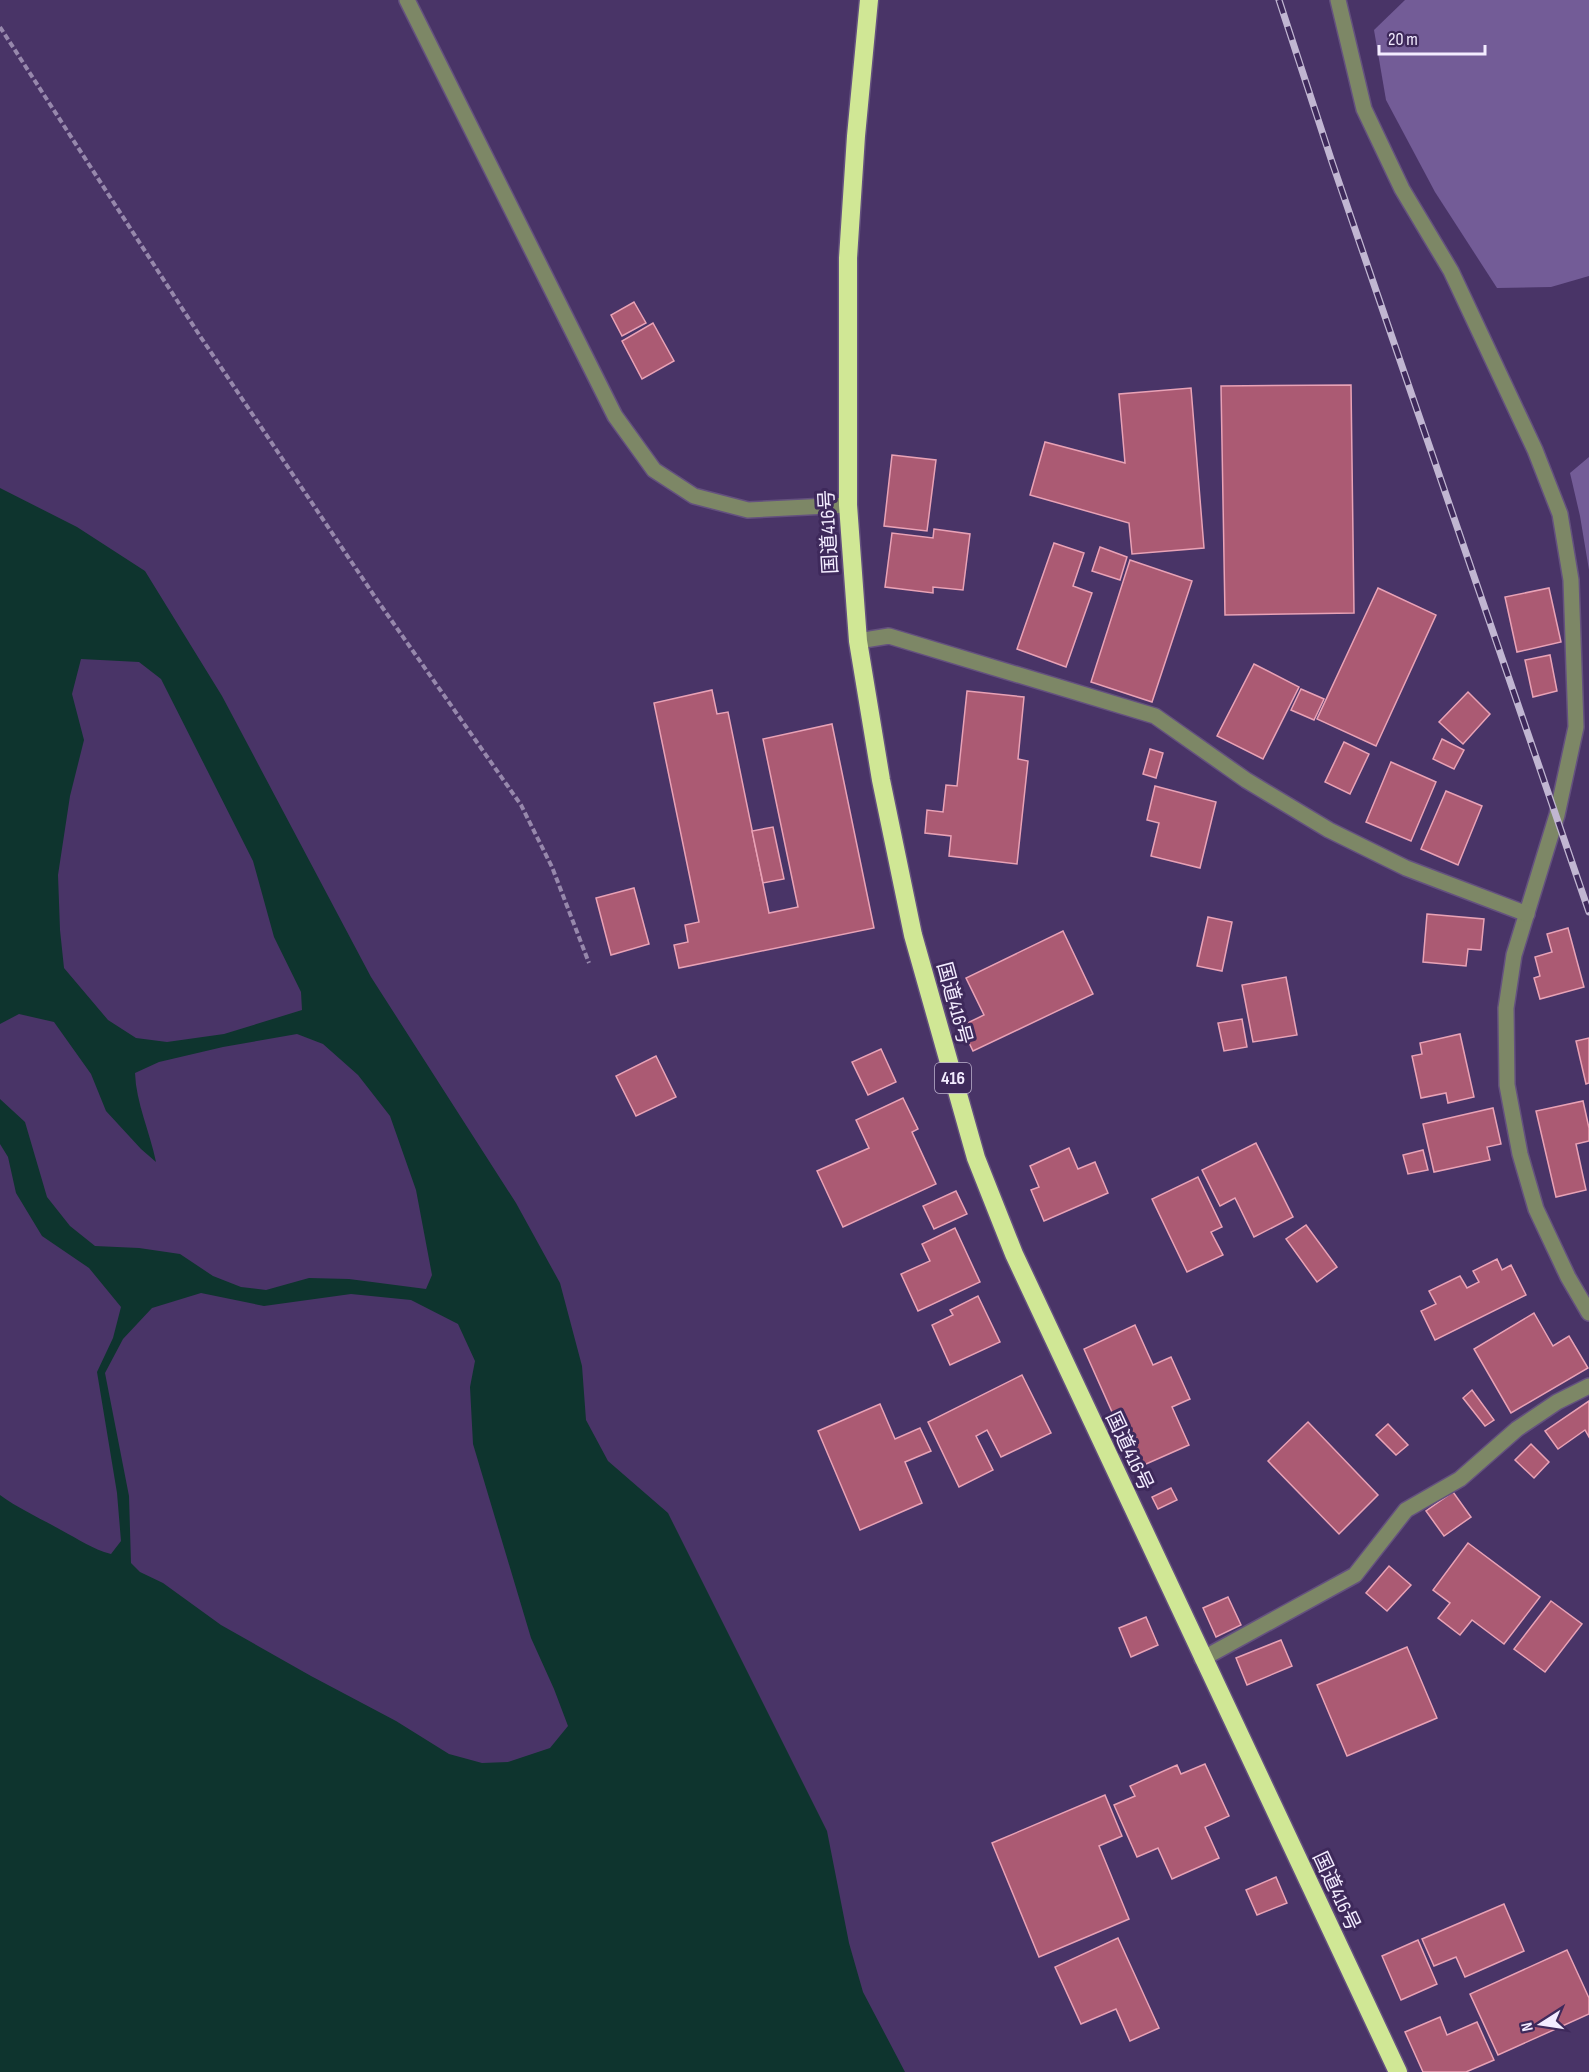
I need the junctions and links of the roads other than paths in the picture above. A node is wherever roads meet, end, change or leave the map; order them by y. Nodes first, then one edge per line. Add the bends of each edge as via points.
1 (406, 0) edge
2 (869, 0) edge
3 (1338, 0) edge
4 (848, 505) junction
5 (858, 641) junction
6 (1527, 914) junction
7 (1589, 1313) edge
8 (1589, 1386) edge
9 (1202, 1659) junction
10 (1398, 2072) edge

1 - 4 street via 615,416 654,470 694,496 748,510
2 - 4 highway, 国道416号 / 416 via 848,258
3 - 6 street via 1364,109 1402,189 1451,271 1535,450 1560,514 1571,580 1576,727 1557,815
4 - 5 highway, 国道416号 / 416
5 - 6 street via 889,636 1155,716 1246,780 1329,830 1406,868
5 - 9 highway, 国道416号 / 416 via 913,935 976,1158 1014,1254
6 - 7 street via 1514,955 1506,1008 1507,1085 1520,1154 1536,1209
8 - 9 street via 1557,1402 1460,1479 1406,1510 1355,1575
9 - 10 highway, 国道416号 / 416

